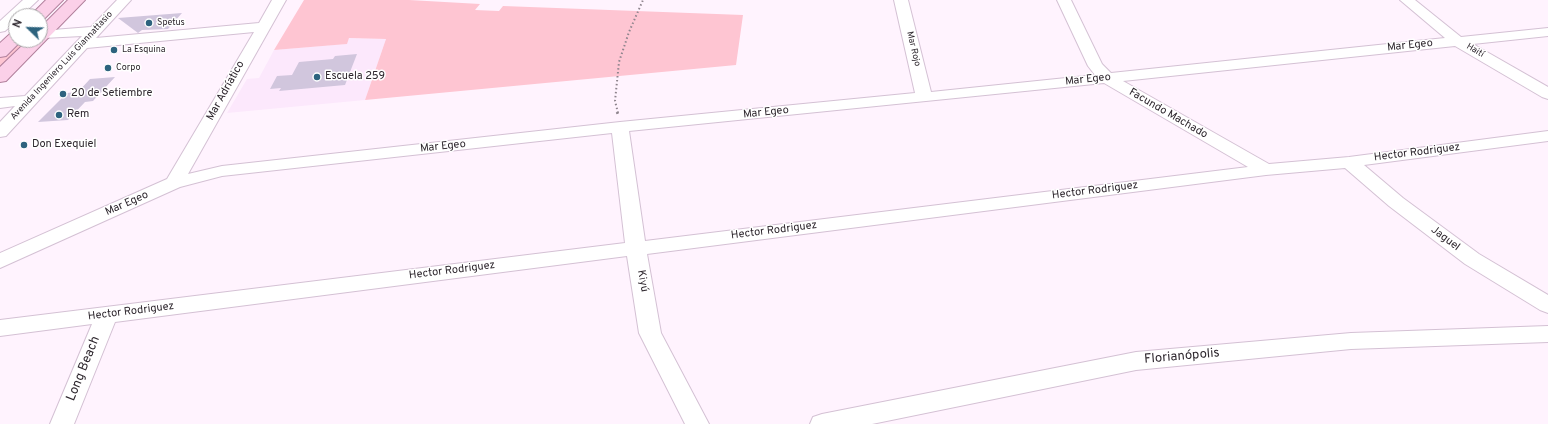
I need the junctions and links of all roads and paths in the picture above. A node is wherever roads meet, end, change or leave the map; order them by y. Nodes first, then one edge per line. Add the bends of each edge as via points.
1 (31, 0) edge
2 (55, 0) edge
3 (77, 0) edge
4 (124, 0) edge
5 (278, 0) edge
6 (643, 0) edge
7 (901, 0) edge
8 (1064, 0) edge
9 (1407, 0) edge
10 (46, 8) edge
11 (262, 27) junction
12 (0, 28) edge
13 (48, 29) edge
14 (95, 31) junction
15 (1548, 32) edge
16 (48, 36) edge
17 (8, 41) edge
18 (1457, 41) junction
19 (82, 44) junction
20 (29, 48) edge
21 (0, 52) edge
22 (0, 77) edge
23 (1107, 78) junction
24 (1548, 94) edge
25 (924, 97) junction
26 (29, 100) junction
27 (0, 103) edge
28 (620, 127) junction
29 (0, 132) edge
30 (1548, 136) edge
31 (1349, 162) junction
32 (1266, 170) junction
33 (174, 183) junction
34 (636, 248) junction
35 (0, 261) edge
36 (1548, 305) edge
37 (107, 315) junction
38 (0, 328) edge
39 (1548, 334) edge
40 (62, 424) edge
41 (697, 424) edge
42 (822, 424) edge

1 - 12 street
2 - 10 main road
3 - 13 main road
4 - 14 street, Avenida Ingeniero Luis Giannattasio
5 - 11 street, Mar Adríatico
6 - 28 path via 619,62 614,101
7 - 25 street, Mar Rojo
8 - 23 street, Facundo Machado via 1095,66
9 - 18 street, Haití
11 - 19 street
11 - 33 street, Mar Adríatico
14 - 16 street
14 - 19 street, Avenida Ingeniero Luis Giannattasio
15 - 18 street, Mar Egeo
17 - 21 main road
18 - 23 street, Mar Egeo
18 - 24 street, Haití
19 - 26 street, Avenida Ingeniero Luis Giannattasio
20 - 22 main road
23 - 25 street, Mar Egeo
23 - 32 street, Facundo Machado
25 - 28 street, Mar Egeo
26 - 27 street
26 - 29 street, Avenida Ingeniero Luis Giannattasio
28 - 33 street, Mar Egeo via 222,171
28 - 34 street, Kiyú
30 - 31 street, Hector Rodriguez
31 - 32 street, Hector Rodriguez
31 - 36 street, Jaguel via 1396,202 1472,259
32 - 34 street, Hector Rodriguez
33 - 35 street, Mar Egeo
34 - 37 street, Hector Rodriguez
34 - 41 street, Kiyú via 650,333
37 - 38 street, Hector Rodriguez
37 - 40 street, Long Beach
39 - 42 street, Florianópolis via 1351,342 1136,361

